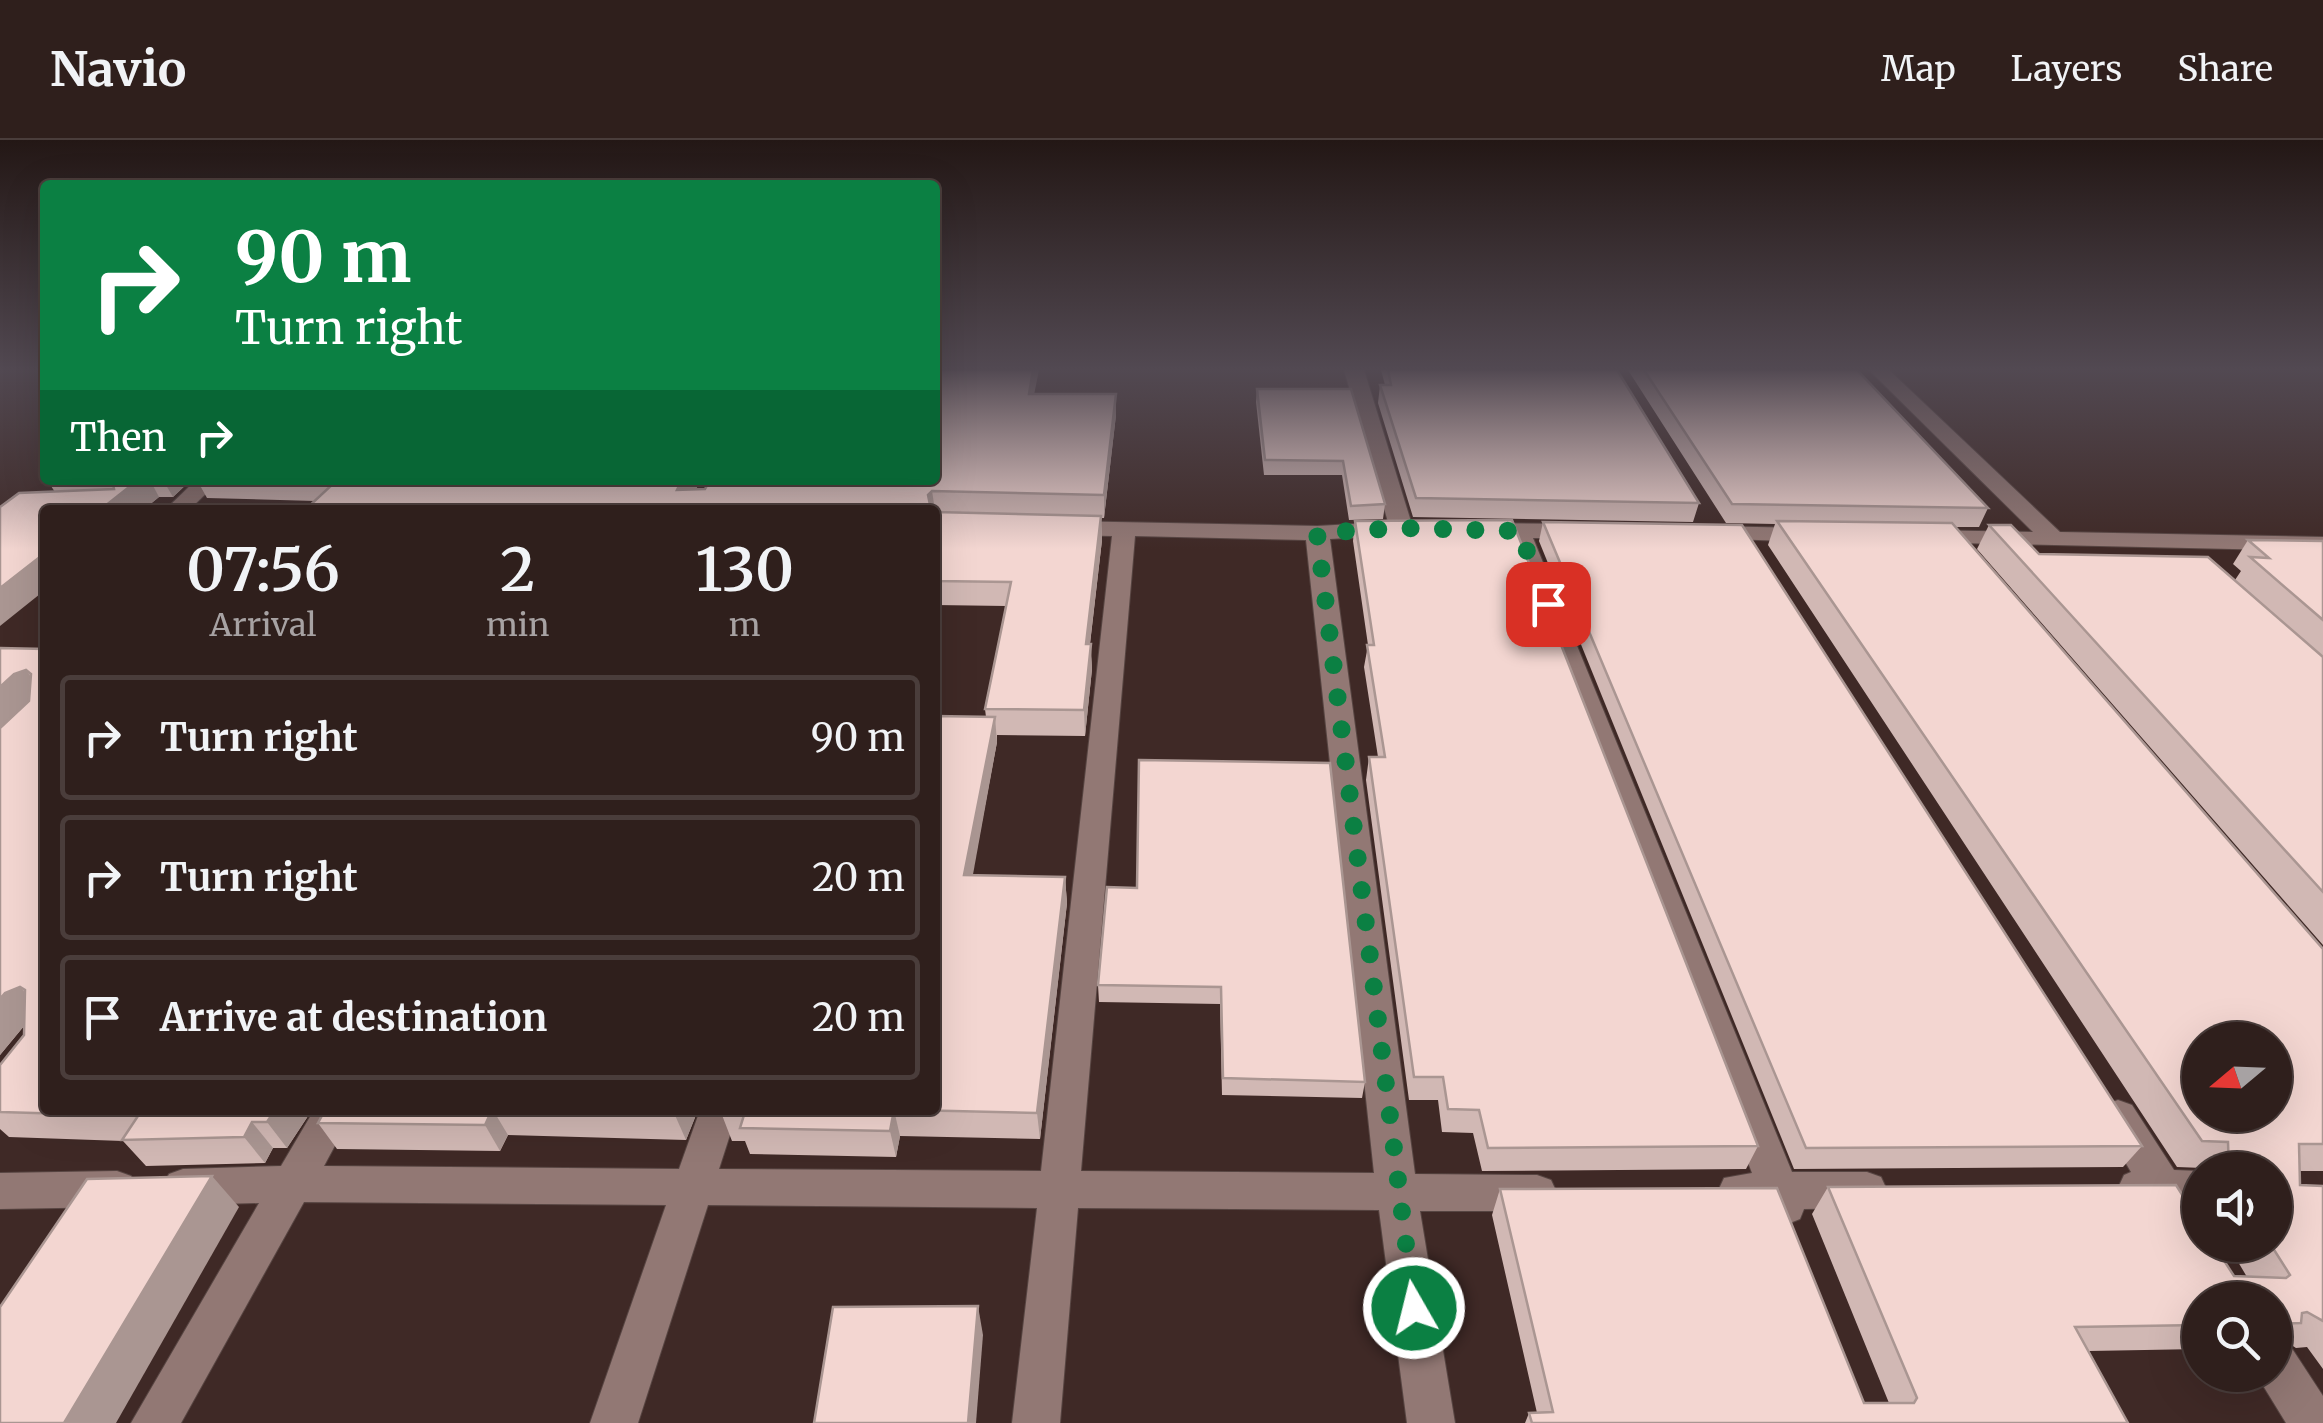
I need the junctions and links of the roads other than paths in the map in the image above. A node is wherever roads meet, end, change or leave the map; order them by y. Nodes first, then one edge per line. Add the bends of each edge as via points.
1 (1376, 430) edge
2 (1940, 430) edge
3 (204, 485) edge
4 (182, 505) edge
5 (1030, 527) edge
6 (1722, 528) junction
7 (1124, 530) junction
8 (1460, 530) edge
9 (1519, 531) junction
10 (1598, 532) edge
11 (1676, 532) edge
12 (1317, 533) junction
13 (1838, 536) edge
14 (2051, 536) junction
15 (1894, 537) edge
16 (1950, 538) junction
17 (2169, 542) junction
18 (2323, 544) edge
19 (2197, 566) edge
20 (1766, 568) edge
21 (1976, 568) edge
22 (2099, 1088) edge
23 (332, 1115) edge
24 (717, 1115) edge
25 (290, 1184) junction
26 (693, 1186) junction
27 (2106, 1188) edge
28 (2182, 1188) edge
29 (1057, 1189) junction
30 (1914, 1190) edge
31 (1779, 1191) junction
32 (0, 1192) edge
33 (1569, 1192) edge
34 (1703, 1192) edge
35 (1397, 1194) junction
36 (1800, 1244) edge
37 (2292, 1390) edge
38 (155, 1423) edge
39 (614, 1423) edge
40 (1036, 1423) edge
41 (1431, 1423) edge
42 (2313, 1423) edge

1 - 12 street via 1411,528
2 - 14 street
3 - 4 street
5 - 7 street
6 - 11 street
6 - 13 street
6 - 20 street
7 - 12 street
7 - 29 street
8 - 9 street
9 - 10 street
9 - 31 street
12 - 35 street
14 - 16 street
14 - 17 street
15 - 16 street
16 - 21 street
17 - 18 street
17 - 19 street
22 - 28 street
23 - 25 street
24 - 26 street
25 - 26 street
25 - 32 street
25 - 38 street
26 - 29 street
26 - 39 street
27 - 28 street
29 - 35 street
29 - 40 street
30 - 31 street
31 - 34 street
31 - 36 street
33 - 35 street
35 - 41 street
37 - 42 street

